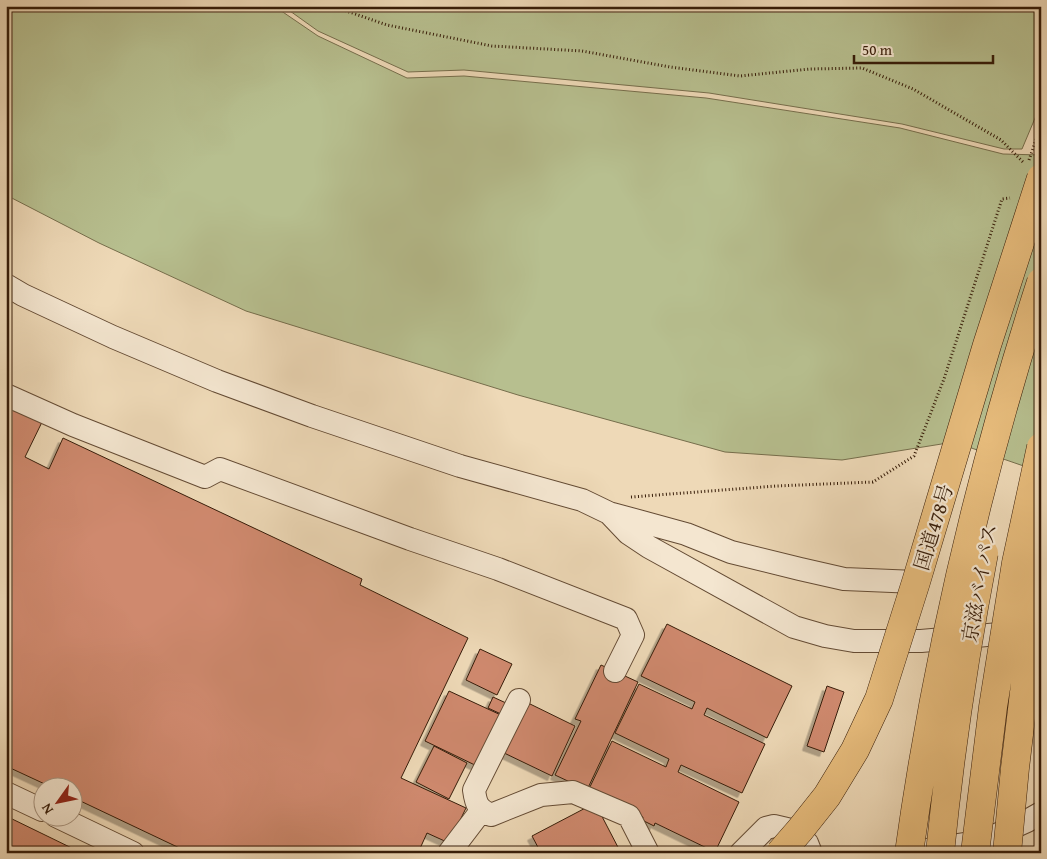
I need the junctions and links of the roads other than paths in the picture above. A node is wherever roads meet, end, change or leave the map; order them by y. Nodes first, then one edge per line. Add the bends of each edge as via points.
1 (1034, 172) edge
2 (1041, 282) edge
3 (6, 285) edge
4 (1041, 318) edge
5 (6, 395) edge
6 (1041, 448) edge
7 (598, 504) junction
8 (1041, 550) edge
9 (916, 582) junction
10 (1041, 631) edge
11 (615, 671) dead end
12 (519, 700) dead end
13 (6, 793) edge
14 (32, 805) edge
15 (481, 811) junction
16 (1041, 813) edge
17 (77, 826) edge
18 (133, 853) edge
19 (449, 853) edge
20 (648, 853) edge
21 (741, 853) edge
22 (780, 853) edge
23 (811, 853) edge
24 (908, 853) edge
25 (940, 853) edge
26 (975, 853) edge
27 (1007, 853) edge

1 - 9 highway, 国道478号, bridge via 987,345
2 - 24 highway, bridge via 977,504 936,690
3 - 7 street via 113,337 217,381 460,466
4 - 25 highway, 京滋バイパス, bridge via 994,502 976,593
5 - 11 street via 205,477 220,469 498,569 626,620 632,634
6 - 26 highway, 京滋バイパス, bridge via 1014,572
7 - 9 street via 731,552 800,569 844,579
7 - 10 street via 628,533 649,547 794,627 824,636 854,641 921,641
8 - 27 highway, bridge
9 - 22 highway, 国道478号, bridge via 879,699 855,750 827,796
12 - 15 street via 474,790
13 - 14 street
15 - 19 street
15 - 20 street via 491,815 541,795 572,792 629,816
16 - 24 street via 983,840
17 - 18 street
21 - 23 street via 766,828 774,826 791,830 807,843

